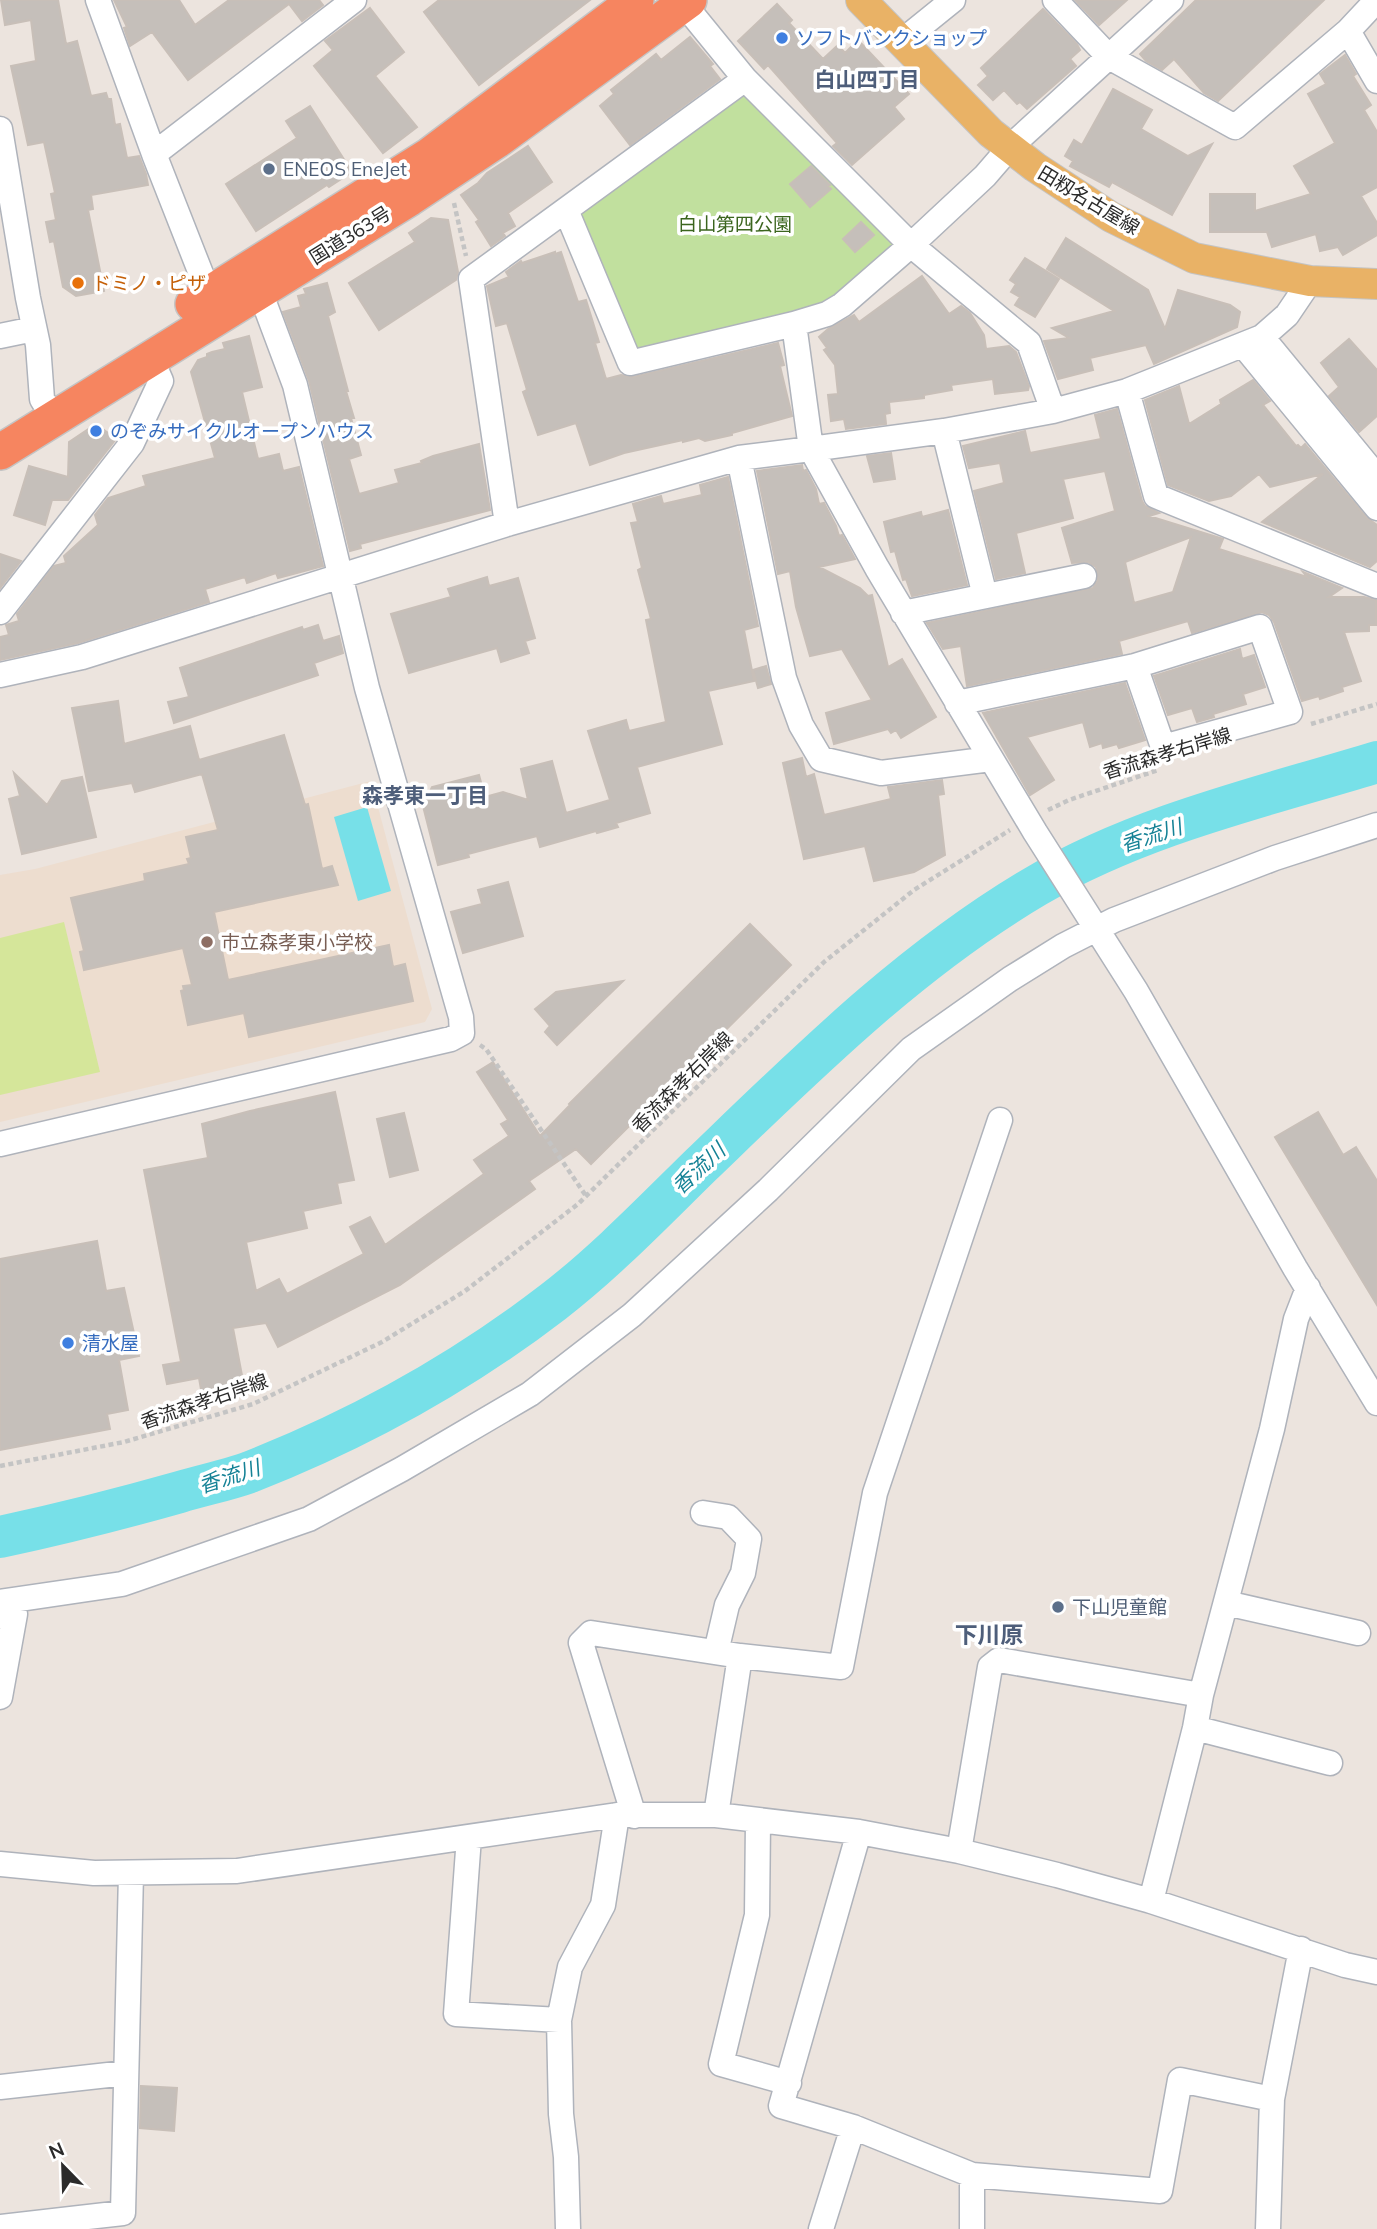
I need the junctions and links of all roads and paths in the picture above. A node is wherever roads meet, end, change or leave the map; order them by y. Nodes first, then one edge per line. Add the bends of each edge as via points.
1 (98, 0) edge
2 (354, 0) edge
3 (636, 0) edge
4 (861, 0) edge
5 (953, 0) edge
6 (1055, 0) edge
7 (1171, 0) edge
8 (1377, 0) edge
9 (691, 7) edge
10 (1348, 31) junction
11 (901, 41) junction
12 (1109, 57) junction
13 (745, 79) junction
14 (1377, 81) edge
15 (0, 129) edge
16 (1010, 147) junction
17 (154, 154) junction
18 (6, 192) edge
19 (454, 201) dead end
20 (566, 210) junction
21 (911, 245) junction
22 (471, 279) junction
23 (1310, 281) junction
24 (1377, 284) edge
25 (209, 294) junction
26 (265, 305) dead end
27 (794, 324) junction
28 (34, 329) junction
29 (0, 336) edge
30 (1252, 341) junction
31 (151, 358) junction
32 (1127, 391) junction
33 (48, 408) junction
34 (1053, 411) junction
35 (0, 425) edge
36 (944, 431) junction
37 (811, 449) junction
38 (0, 452) edge
39 (739, 458) junction
40 (1377, 477) edge
41 (1377, 508) edge
42 (507, 524) junction
43 (341, 576) junction
44 (1084, 576) dead end
45 (1377, 586) edge
46 (985, 596) junction
47 (0, 612) edge
48 (903, 613) junction
49 (1135, 666) junction
50 (0, 675) edge
51 (957, 703) junction
52 (1377, 704) edge
53 (1310, 724) dead end
54 (991, 759) junction
55 (1170, 767) dead end
56 (1377, 825) edge
57 (1031, 826) junction
58 (1095, 925) junction
59 (462, 1033) junction
60 (1000, 1120) dead end
61 (0, 1144) edge
62 (586, 1196) junction
63 (1308, 1288) junction
64 (1377, 1403) edge
65 (0, 1466) edge
66 (703, 1513) dead end
67 (0, 1602) edge
68 (1226, 1603) junction
69 (0, 1616) edge
70 (1357, 1633) dead end
71 (728, 1654) junction
72 (1201, 1695) junction
73 (0, 1697) edge
74 (1195, 1728) junction
75 (1330, 1763) dead end
76 (626, 1815) junction
77 (716, 1815) junction
78 (758, 1821) junction
79 (859, 1832) junction
80 (469, 1837) junction
81 (959, 1851) junction
82 (0, 1864) edge
83 (131, 1873) junction
84 (1151, 1901) junction
85 (1301, 1950) junction
86 (1377, 1972) edge
87 (559, 2021) junction
88 (126, 2073) junction
89 (789, 2083) junction
90 (0, 2087) edge
91 (1272, 2099) junction
92 (853, 2127) junction
93 (972, 2175) junction
94 (0, 2227) edge
95 (568, 2229) edge
96 (821, 2229) edge
97 (972, 2229) edge
98 (1268, 2229) edge

1 - 17 street
2 - 17 street
3 - 25 highway, 国道363号 via 430,155
4 - 11 main road, 田籾名古屋線
5 - 11 street
6 - 12 street
7 - 12 street
8 - 10 street
9 - 13 street
9 - 31 highway, 国道363号 via 410,198
10 - 12 street via 1234,127
10 - 14 street
11 - 16 main road, 田籾名古屋線
12 - 16 street
13 - 20 street
13 - 21 street
15 - 18 street
16 - 21 street
16 - 23 main road, 田籾名古屋線 via 1111,217 1194,258
17 - 25 street
18 - 28 street
19 - 22 path
20 - 22 street
20 - 27 street via 630,363
21 - 27 street via 842,304
21 - 34 street via 1029,343
22 - 42 street
23 - 24 main road, 田籾名古屋線
23 - 30 street via 1287,315
25 - 33 highway, 国道363号
26 - 43 street via 295,385
27 - 37 street
28 - 29 street
28 - 33 street
30 - 32 street
30 - 40 street
30 - 41 street
31 - 33 highway, 国道363号
31 - 47 street via 161,381 132,443
32 - 34 street
32 - 45 street via 1156,496
33 - 35 highway, 国道363号
33 - 38 highway, 国道363号
34 - 36 street
36 - 37 street
36 - 46 street
37 - 39 street
37 - 48 street
39 - 42 street
39 - 54 street via 784,678 801,725 821,759 881,774
42 - 43 street
43 - 50 street via 82,657
43 - 59 street via 367,688
44 - 46 street
46 - 48 street
48 - 51 street
49 - 49 street via 1261,627 1290,712 1163,747
49 - 51 street
51 - 54 street
52 - 53 path
54 - 57 street
55 - 57 path, 香流森孝右岸線 via 1069,800
56 - 58 street
57 - 58 street
57 - 62 path, 香流森孝右岸線 via 914,890 824,962
58 - 63 street
58 - 67 street via 911,1049 632,1315 530,1394 309,1519 122,1584
59 - 61 street
59 - 62 path via 486,1049
60 - 71 street via 874,1493 841,1667
62 - 65 path, 香流森孝右岸線 via 466,1291 382,1342 253,1404 124,1442
63 - 64 street
63 - 68 street via 1296,1319
66 - 71 street via 728,1517 749,1539 743,1573 727,1605
68 - 70 street
68 - 72 street
69 - 73 street via 15,1614
71 - 76 street via 591,1633 581,1643
71 - 77 street
72 - 74 street
72 - 81 street via 999,1660 990,1667
74 - 75 street
74 - 84 street
76 - 77 street
76 - 80 street
76 - 87 street via 603,1905 569,1968
77 - 78 street
78 - 79 street
78 - 89 street via 757,1915 721,2064
79 - 81 street
79 - 89 street
80 - 83 street via 237,1871
80 - 87 street via 456,2014
81 - 84 street
82 - 83 street
83 - 88 street
84 - 85 street
85 - 86 street
85 - 91 street
87 - 95 street
88 - 90 street
88 - 94 street via 122,2213
89 - 92 street via 781,2106
91 - 93 street via 1180,2080 1160,2191
91 - 98 street
92 - 93 street
92 - 96 street
93 - 97 street

